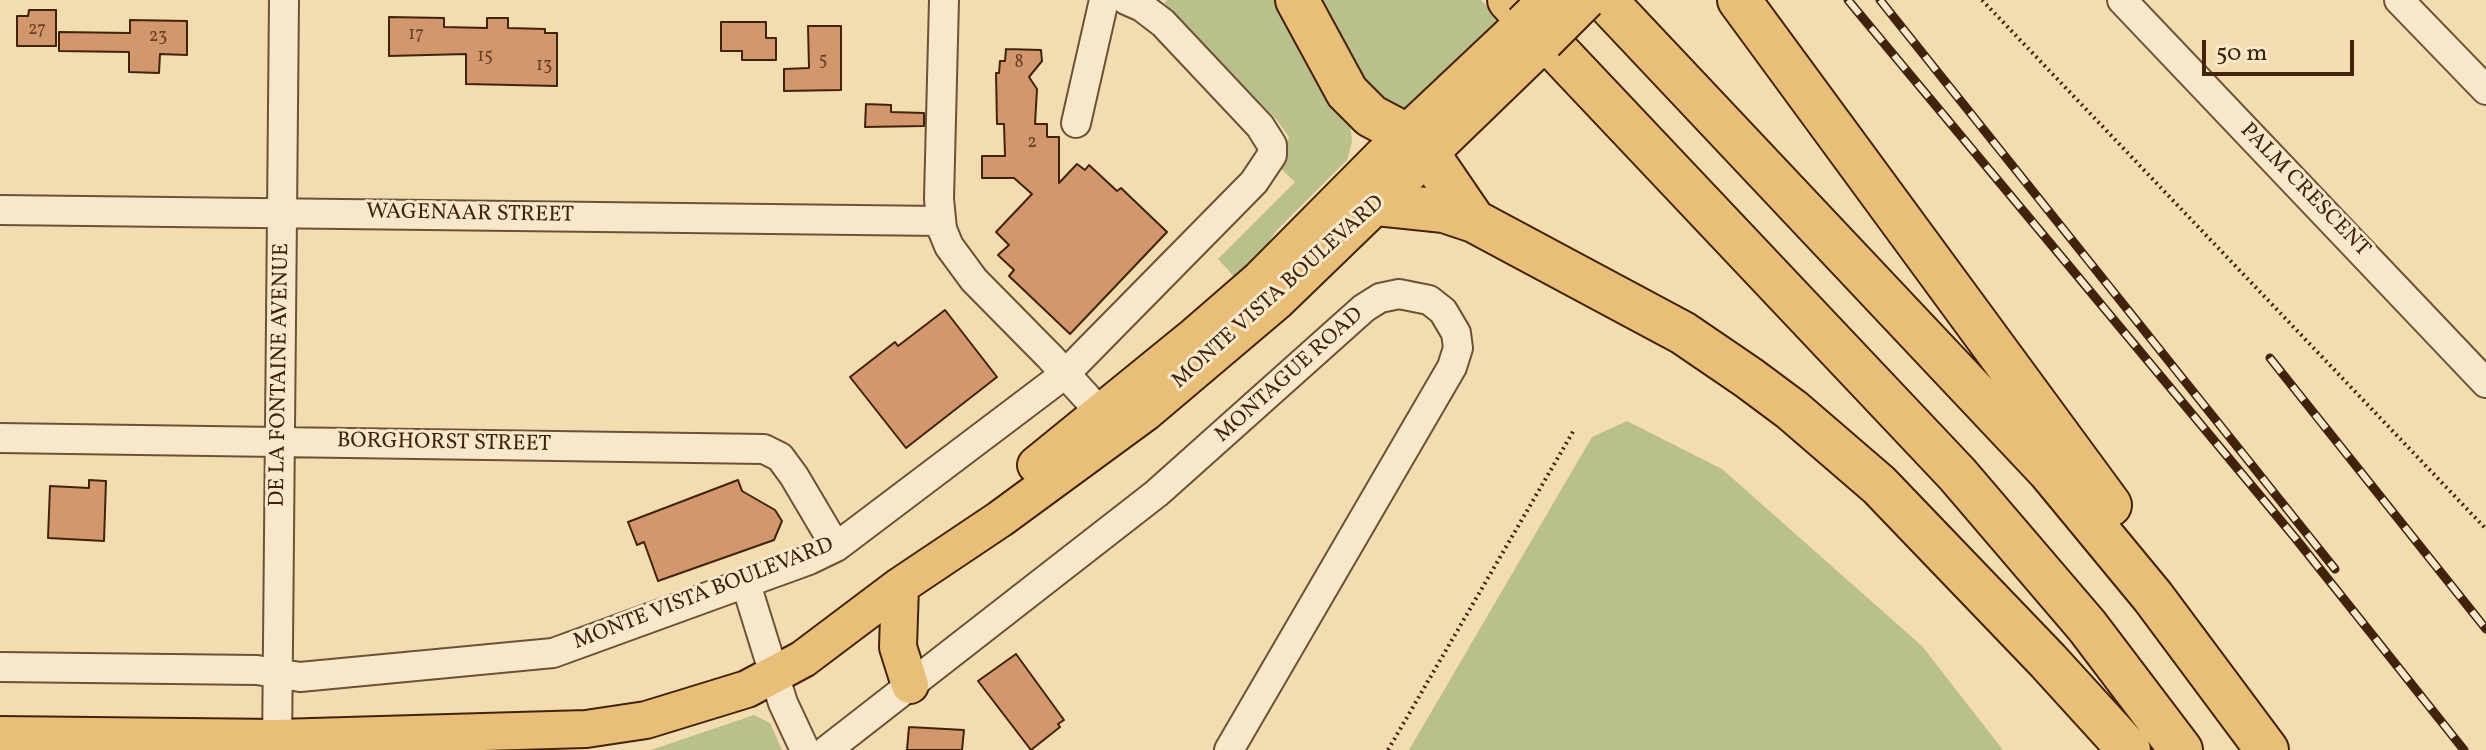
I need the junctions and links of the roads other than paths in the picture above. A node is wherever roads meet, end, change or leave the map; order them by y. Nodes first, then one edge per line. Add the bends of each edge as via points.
1 (284, 0) edge
2 (944, 0) edge
3 (1104, 0) edge
4 (1126, 0) edge
5 (1297, 0) edge
6 (1509, 0) edge
7 (1546, 0) edge
8 (1587, 0) edge
9 (1605, 0) edge
10 (1739, 0) edge
11 (2122, 0) edge
12 (2399, 0) edge
13 (1498, 68) junction
14 (2486, 90) edge
15 (1076, 123) dead end
16 (1417, 145) junction
17 (1377, 204) junction
18 (0, 210) edge
19 (283, 213) junction
20 (941, 221) junction
21 (1474, 221) junction
22 (1065, 374) junction
23 (2486, 383) edge
24 (1146, 412) junction
25 (1101, 413) junction
26 (0, 438) edge
27 (279, 442) junction
28 (836, 547) junction
29 (944, 555) junction
30 (746, 584) junction
31 (900, 586) junction
32 (0, 667) edge
33 (280, 675) junction
34 (774, 677) junction
35 (910, 685) junction
36 (0, 735) edge
37 (278, 744) edge
38 (805, 750) edge
39 (827, 750) edge
40 (1229, 750) edge
41 (2129, 750) edge
42 (2181, 750) edge
43 (2267, 750) edge
44 (2282, 750) edge

1 - 19 street, DE LA FONTAINE AVENUE
2 - 20 street
3 - 15 street
4 - 22 street, MONTE VISTA BOULEVARD via 1163,23 1260,126 1272,155 1254,182
5 - 16 highway via 1347,92 1371,116
6 - 42 highway via 1957,474 2081,619
7 - 13 main road, MONTE VISTA BOULEVARD, bridge
8 - 13 main road, MONTE VISTA BOULEVARD, bridge
9 - 43 highway via 2031,450 2153,597
10 - 44 highway via 2238,677
11 - 23 street, PALM CRESCENT
12 - 14 street
13 - 16 main road, MONTE VISTA BOULEVARD
16 - 17 main road, MONTE VISTA BOULEVARD
16 - 21 highway
16 - 25 main road, MONTE VISTA BOULEVARD
17 - 21 highway via 1444,211
17 - 24 main road, MONTE VISTA BOULEVARD via 1266,311
18 - 19 street, WAGENAAR STREET
19 - 20 street, WAGENAAR STREET
19 - 27 street, DE LA FONTAINE AVENUE
20 - 22 street via 949,246 965,269
21 - 41 highway via 1683,333 1792,410 1879,485
22 - 25 street
22 - 28 street, MONTE VISTA BOULEVARD
24 - 25 street via 1120,417
24 - 29 main road, MONTE VISTA BOULEVARD
25 - 29 main road, MONTE VISTA BOULEVARD via 989,505
26 - 27 street, BORGHORST STREET
27 - 28 street, BORGHORST STREET via 764,449 780,457 794,476
27 - 33 street, DE LA FONTAINE AVENUE
28 - 30 street, MONTE VISTA BOULEVARD
29 - 31 main road, MONTE VISTA BOULEVARD
30 - 33 street, MONTE VISTA BOULEVARD via 553,653
30 - 34 street
31 - 34 main road, MONTE VISTA BOULEVARD
31 - 35 main road via 898,647
32 - 33 street, MONTE VISTA BOULEVARD
33 - 37 street, DE LA FONTAINE AVENUE
34 - 37 main road, MONTE VISTA BOULEVARD via 646,720 586,729
34 - 38 street
35 - 39 street, MONTAGUE ROAD
35 - 40 street, MONTAGUE ROAD via 1157,493 1364,308 1399,294 1429,300 1456,333 1452,367
36 - 37 main road, MONTE VISTA BOULEVARD

